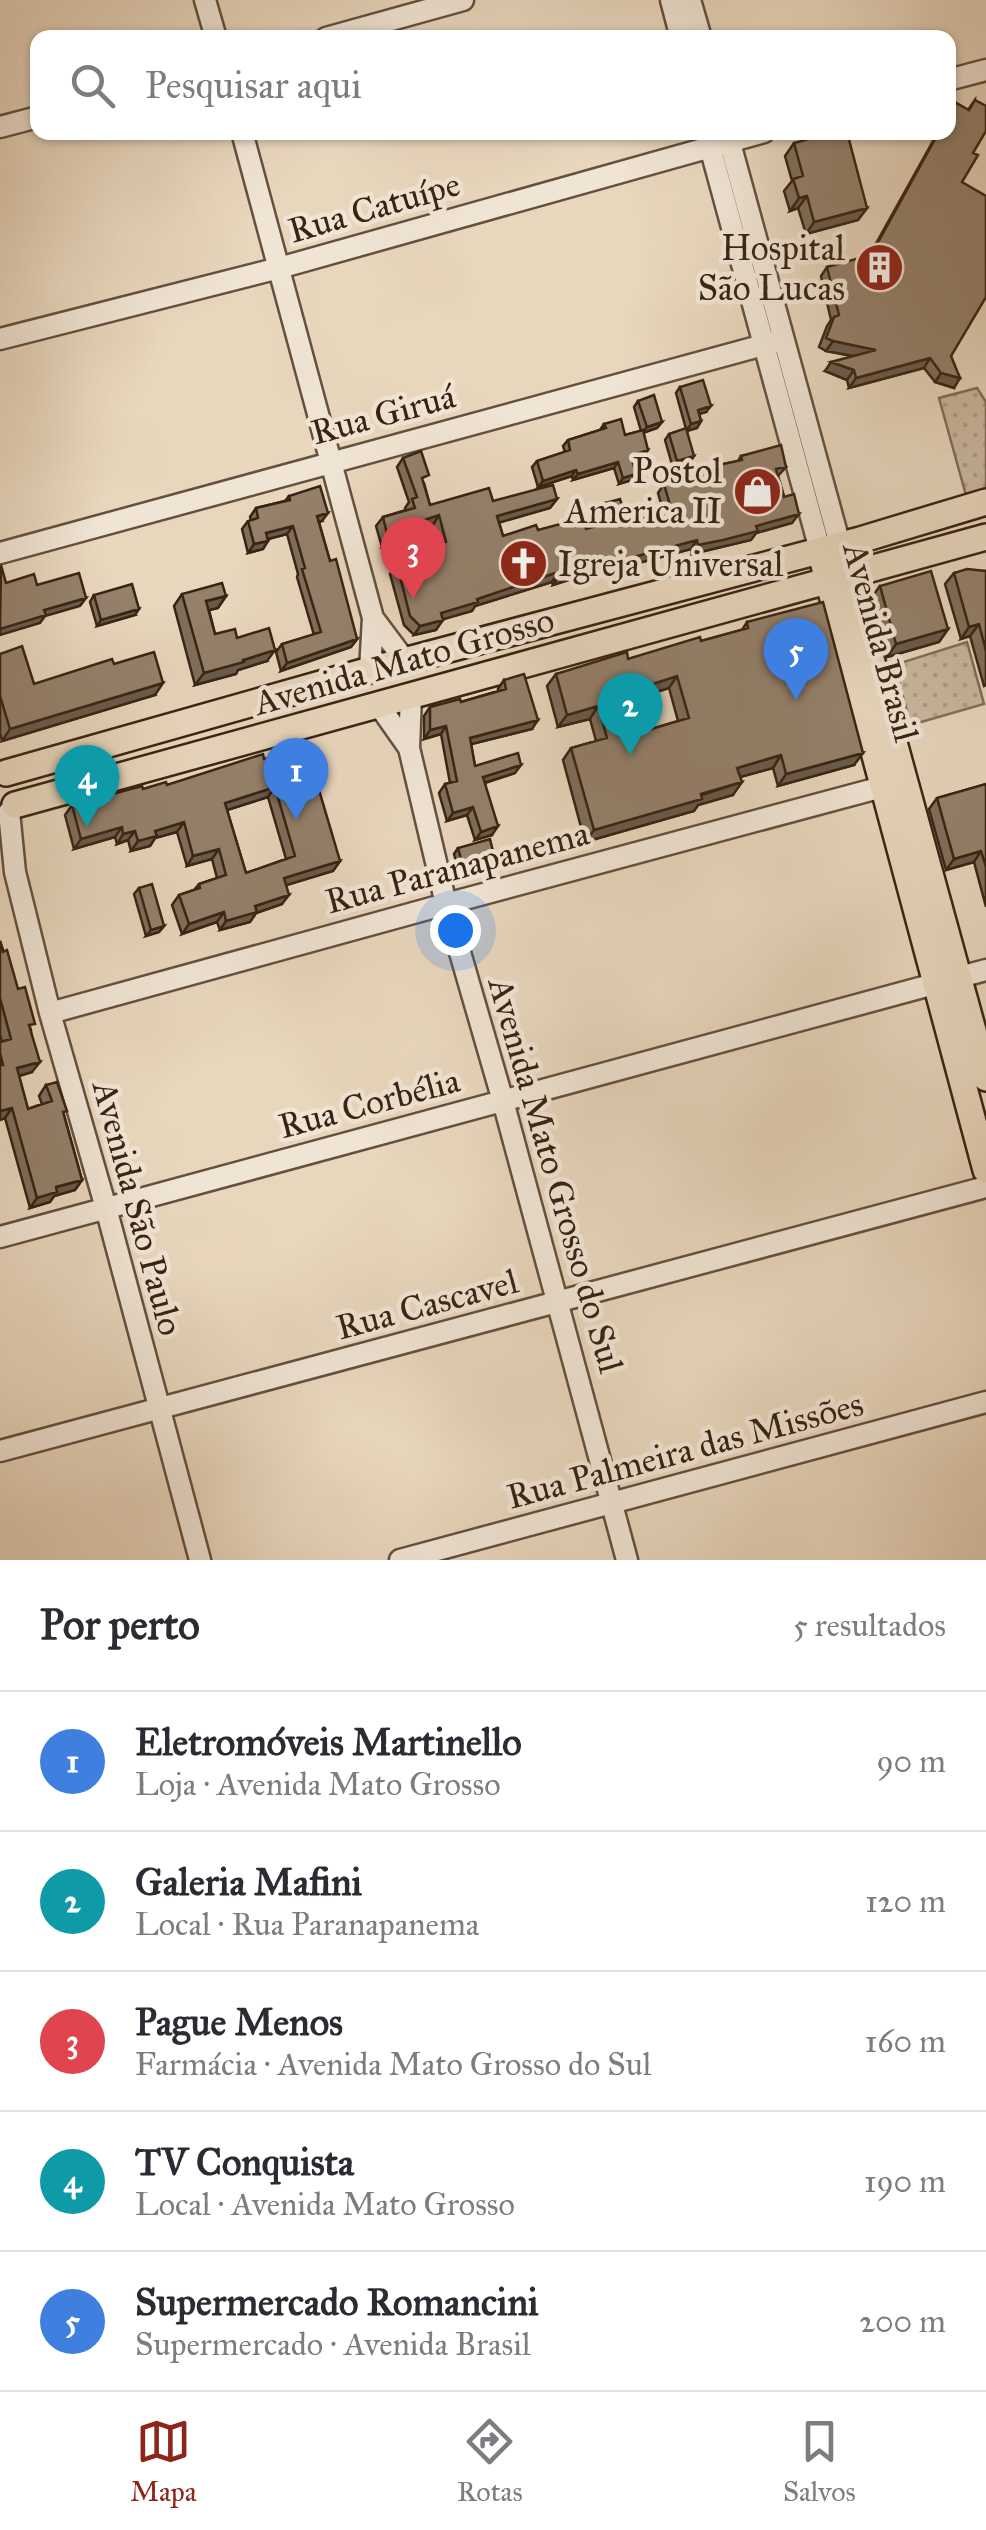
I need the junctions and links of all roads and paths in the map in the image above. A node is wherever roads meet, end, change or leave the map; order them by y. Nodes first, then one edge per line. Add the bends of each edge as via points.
1 (206, 0) edge
2 (463, 0) edge
3 (670, 0) edge
4 (690, 0) edge
5 (214, 30) edge
6 (355, 30) edge
7 (679, 30) edge
8 (699, 30) edge
9 (986, 70) edge
10 (956, 78) edge
11 (30, 118) edge
12 (0, 127) edge
13 (244, 140) edge
14 (715, 140) edge
15 (718, 140) edge
16 (278, 268) junction
17 (0, 339) edge
18 (773, 342) junction
19 (332, 462) junction
20 (986, 502) edge
21 (986, 537) edge
22 (830, 548) junction
23 (0, 552) edge
24 (838, 577) junction
25 (373, 618) junction
26 (406, 662) junction
27 (370, 670) junction
28 (411, 695) junction
29 (378, 704) junction
30 (408, 748) junction
31 (2, 770) edge
32 (882, 787) junction
33 (8, 811) edge
34 (0, 841) edge
35 (14, 872) junction
36 (446, 904) junction
37 (986, 970) edge
38 (948, 980) junction
39 (50, 1013) junction
40 (986, 1078) edge
41 (503, 1101) junction
42 (986, 1170) edge
43 (986, 1187) edge
44 (106, 1208) junction
45 (0, 1237) edge
46 (558, 1303) junction
47 (986, 1402) edge
48 (159, 1408) junction
49 (0, 1451) edge
50 (612, 1503) junction
51 (200, 1560) edge
52 (400, 1560) edge
53 (628, 1560) edge

1 - 5 street
2 - 6 street
3 - 7 street
4 - 8 street
9 - 10 street
11 - 12 street
13 - 16 street
14 - 16 street, Rua Catuípe
15 - 18 street, Avenida Brasil
16 - 17 street, Rua Catuípe
16 - 19 street
18 - 19 street, Rua Giruá
18 - 22 street, Avenida Brasil
19 - 23 street, Rua Giruá
19 - 25 street
20 - 22 main road, Avenida Mato Grosso
21 - 24 main road, Avenida Mato Grosso
22 - 24 main road, Avenida Brasil
22 - 26 main road, Avenida Mato Grosso
24 - 28 main road, Avenida Mato Grosso
24 - 32 main road, Avenida Brasil
24 - 38 main road, Avenida Brasil
25 - 26 street
25 - 27 street
26 - 27 main road, Avenida Mato Grosso
27 - 31 main road, Avenida Mato Grosso
28 - 29 main road, Avenida Mato Grosso
28 - 30 street
29 - 30 street
29 - 33 main road, Avenida Mato Grosso
30 - 36 street, Avenida Mato Grosso do Sul
31 - 33 main road via 16,784
32 - 36 street, Rua Paranapanema
32 - 38 main road, Avenida Brasil
33 - 35 street, Avenida São Paulo
34 - 35 street, Avenida São Paulo
35 - 39 street, Avenida São Paulo
36 - 39 street, Rua Paranapanema
36 - 41 street, Avenida Mato Grosso do Sul
37 - 38 street, Rua Corbélia
38 - 40 main road, Avenida Brasil
38 - 41 street, Rua Corbélia
38 - 42 main road, Avenida Brasil
39 - 44 street, Avenida São Paulo
41 - 44 street, Rua Corbélia
41 - 46 street, Avenida Mato Grosso do Sul
43 - 46 street, Rua Cascavel
44 - 45 street, Rua Corbélia
44 - 48 street, Avenida São Paulo
46 - 48 street, Rua Cascavel
46 - 50 street, Avenida Mato Grosso do Sul
47 - 50 street, Rua Palmeira das Missões
48 - 49 street, Rua Cascavel
48 - 51 street, Avenida São Paulo
50 - 52 street, Rua Palmeira das Missões
50 - 53 street, Avenida Mato Grosso do Sul

